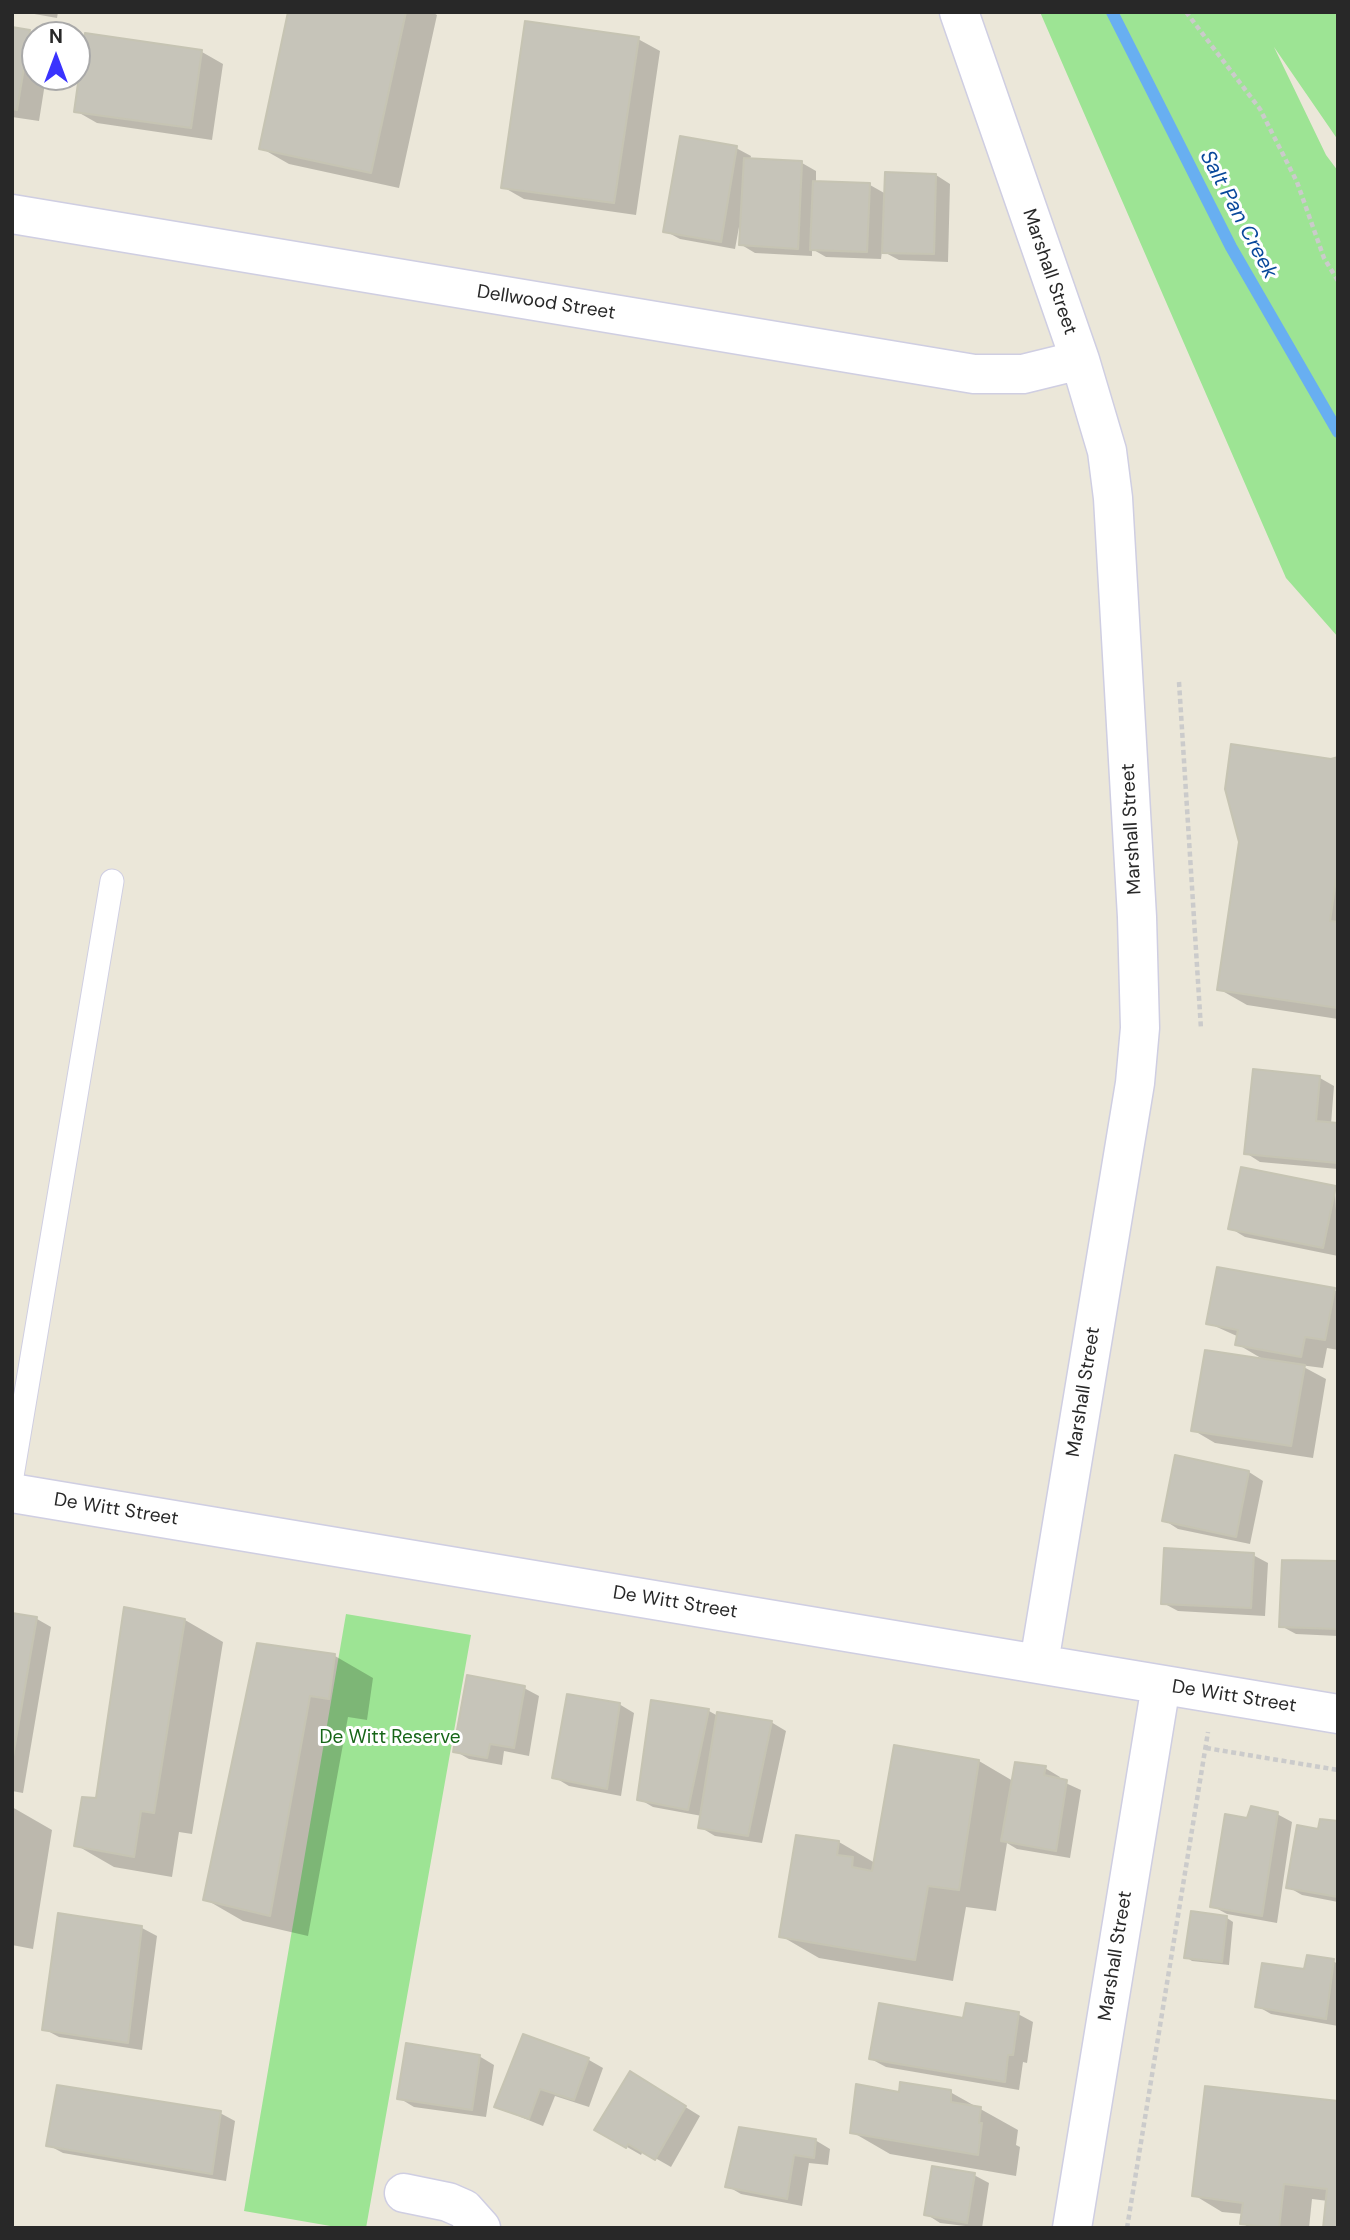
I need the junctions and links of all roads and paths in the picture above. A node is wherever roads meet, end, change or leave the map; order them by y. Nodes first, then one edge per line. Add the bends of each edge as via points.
1 (959, 12) edge
2 (1186, 12) edge
3 (12, 214) edge
4 (1338, 281) edge
5 (1080, 360) junction
6 (1179, 682) dead end
7 (112, 881) dead end
8 (1200, 1029) dead end
9 (12, 1476) edge
10 (12, 1493) edge
11 (1039, 1663) junction
12 (1161, 1685) junction
13 (1338, 1714) edge
14 (1208, 1732) dead end
15 (1206, 1748) junction
16 (1338, 1770) edge
17 (404, 2193) dead end
18 (481, 2228) edge
19 (1072, 2228) edge
20 (1127, 2228) edge

1 - 5 street, Marshall Street
2 - 4 path via 1260,109 1297,182 1324,258
3 - 5 street, Dellwood Street via 974,374 1023,374
5 - 11 street, Marshall Street via 1107,451 1113,498 1140,1028 1135,1083
6 - 8 path
7 - 9 lane
10 - 11 street, De Witt Street
11 - 12 street, De Witt Street
12 - 13 street, De Witt Street
12 - 19 street, Marshall Street
14 - 15 path
15 - 16 path
15 - 20 path
17 - 18 street via 464,2209

